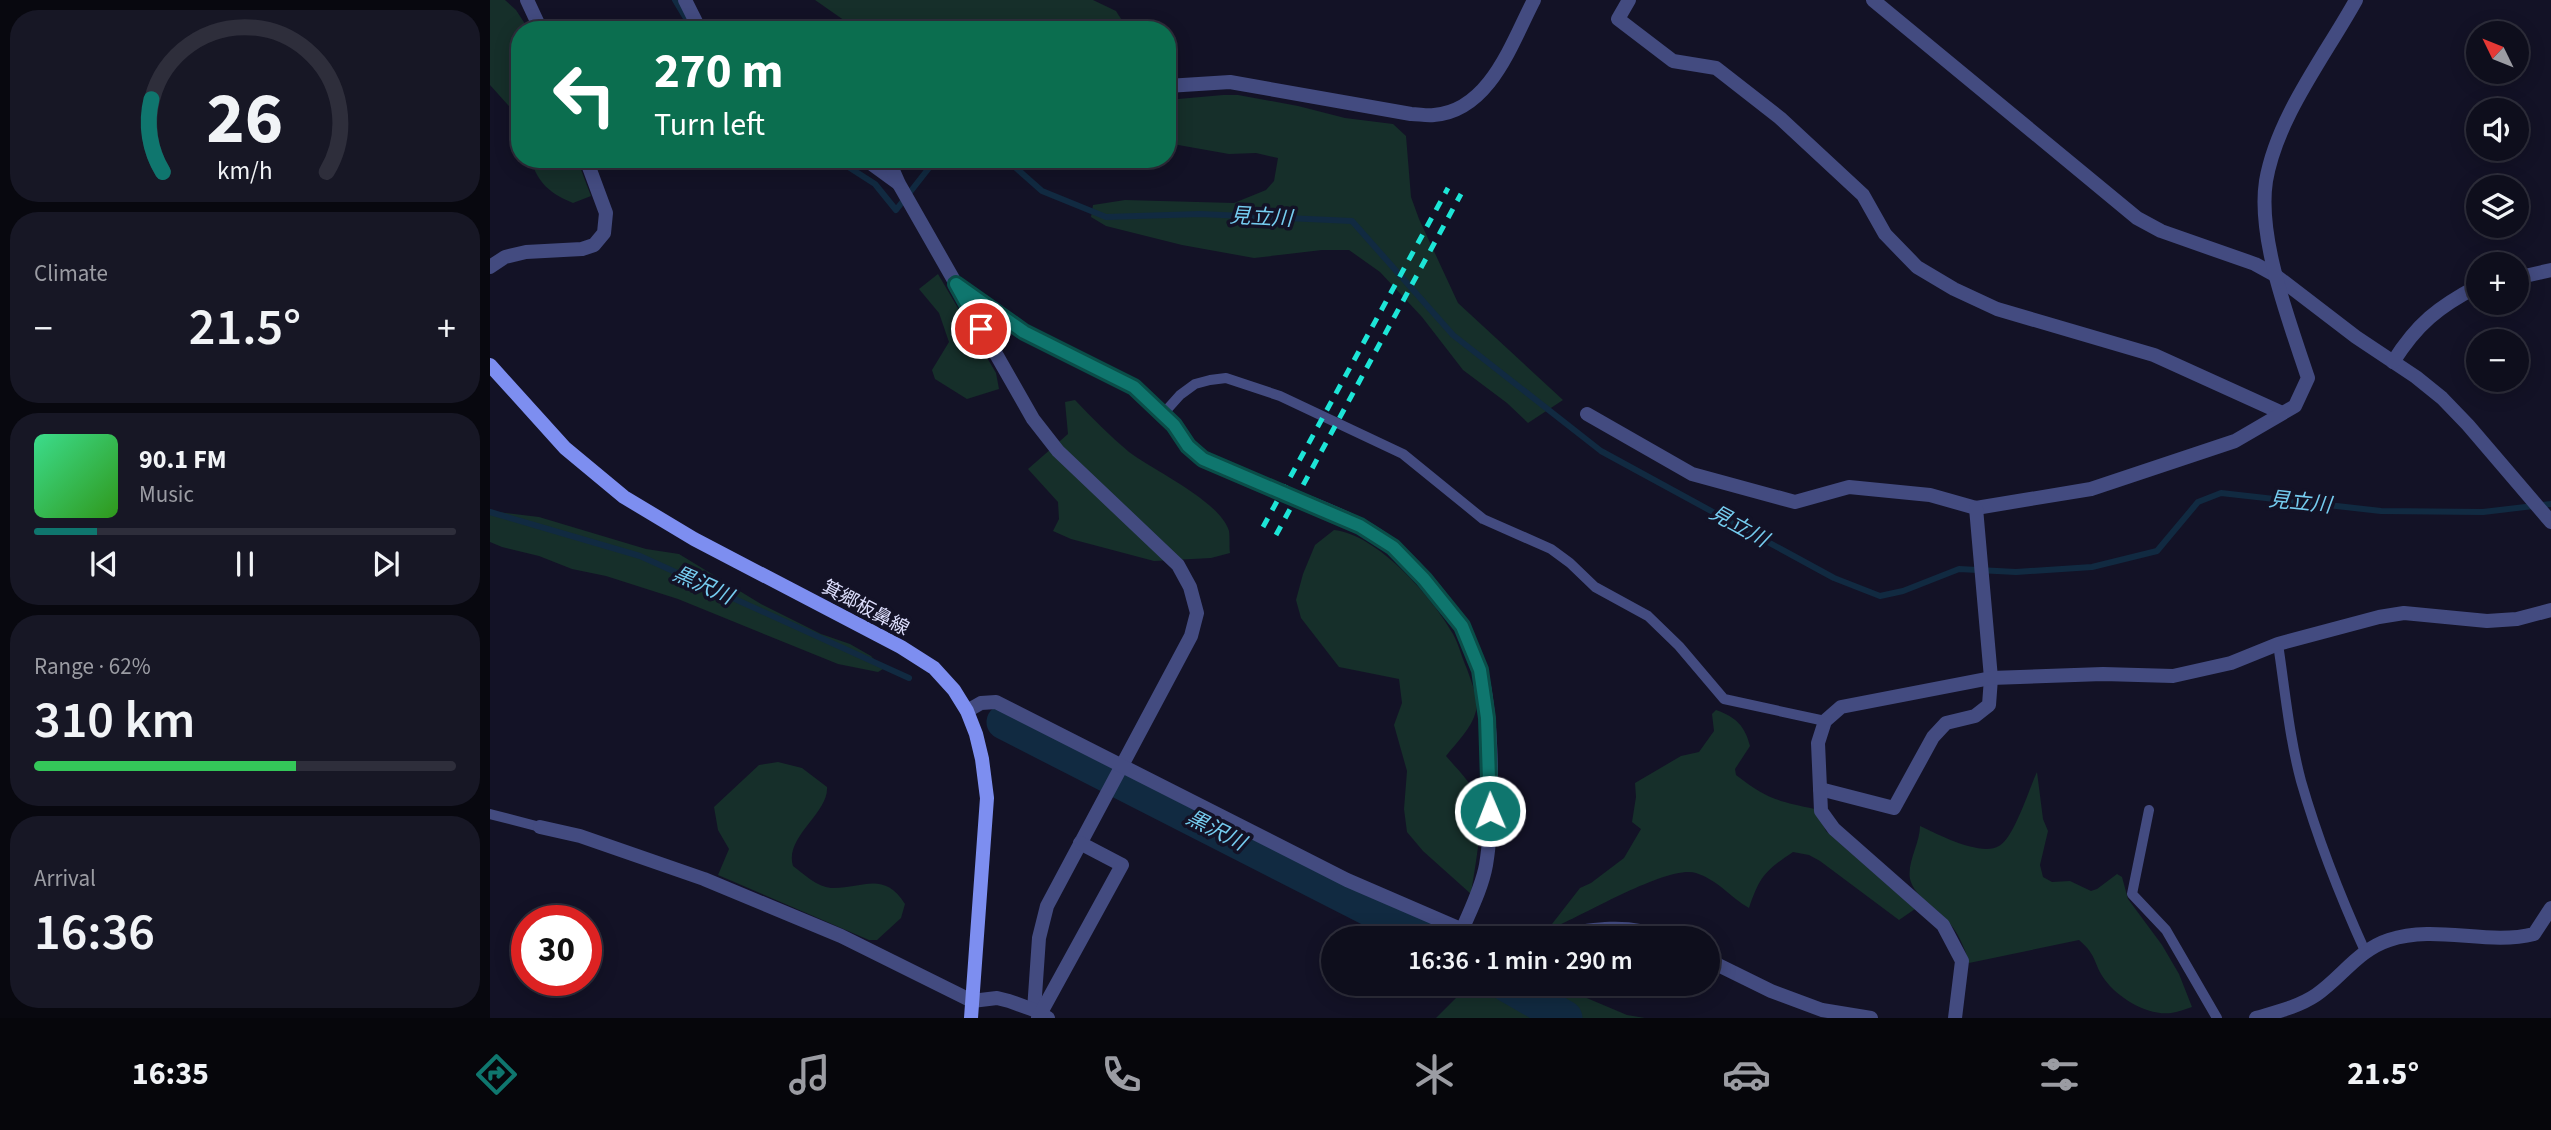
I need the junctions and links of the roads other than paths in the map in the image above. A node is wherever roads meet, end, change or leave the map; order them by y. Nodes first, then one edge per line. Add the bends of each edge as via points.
1 (527, 0) edge
2 (685, 0) edge
3 (1534, 0) edge
4 (1629, 0) edge
5 (1873, 0) edge
6 (2356, 0) edge
7 (537, 21) edge
8 (696, 21) edge
9 (1176, 85) edge
10 (589, 168) edge
11 (877, 168) edge
12 (892, 168) edge
13 (899, 184) junction
14 (490, 267) edge
15 (2551, 270) edge
16 (2275, 275) junction
17 (2529, 275) edge
18 (956, 284) junction
19 (2466, 293) edge
20 (2393, 362) junction
21 (490, 365) edge
22 (2282, 413) junction
23 (1163, 414) junction
24 (1587, 414) dead end
25 (1976, 508) junction
26 (2547, 517) edge
27 (2551, 610) edge
28 (2278, 644) junction
29 (1991, 678) junction
30 (967, 711) junction
31 (1825, 721) junction
32 (1121, 765) junction
33 (1820, 789) junction
34 (2149, 810) dead end
35 (490, 814) edge
36 (540, 827) joint
37 (1080, 843) junction
38 (2551, 908) edge
39 (1453, 926) edge
40 (1464, 926) edge
41 (2365, 951) junction
42 (1720, 966) edge
43 (972, 1001) junction
44 (1040, 1015) edge
45 (971, 1018) edge
46 (1871, 1018) edge
47 (1955, 1018) edge
48 (2217, 1018) edge
49 (2256, 1018) edge

1 - 7 street
2 - 8 street
3 - 9 street via 1489,83 1478,95 1435,115 1230,82
4 - 22 street via 1618,19 1673,61 1716,68 1780,118 1863,195 1885,234 1917,267 1997,309 2154,355
5 - 16 street via 2137,218
6 - 16 street via 2275,148 2266,182 2266,216
10 - 14 street via 606,213 604,233 594,245 526,252
11 - 13 street
12 - 13 street
13 - 18 street
15 - 17 street
16 - 20 street
16 - 22 street via 2308,378 2295,406
18 - 23 street via 1024,332 1134,387
18 - 32 street via 1033,419 1058,451 1178,565 1190,587 1196,614 1191,636
19 - 20 street via 2430,315 2408,337
20 - 26 street via 2442,398
21 - 30 main road, 箕郷板鼻線 via 565,448 624,497 694,539 901,647 934,668
22 - 25 street via 2235,441 2091,489
23 - 31 lane via 1195,384 1210,380 1226,378 1280,396 1403,454 1483,519 1550,549 1595,587 1648,616 1724,699
23 - 40 street via 1203,459 1360,526 1393,547 1462,626 1480,670 1487,718 1490,811 1486,866
24 - 25 street via 1692,474 1795,502 1849,487 1930,495
25 - 29 street
27 - 28 street via 2487,621 2403,613
28 - 29 street via 2231,663 2173,676
28 - 41 lane via 2301,780 2334,882
29 - 31 street via 1841,707
29 - 33 street via 1989,705 1975,716 1946,723 1933,737 1894,808
30 - 32 street via 996,702
30 - 43 main road, 箕郷板鼻線 via 982,759 987,798
31 - 33 street via 1818,743
32 - 37 street
32 - 39 street via 1347,880
33 - 47 street via 1822,811 1834,829 1943,925 1962,961
34 - 48 lane via 2132,894 2166,930
35 - 36 lane
36 - 43 street via 704,878 841,936
37 - 44 street via 1041,925
37 - 44 street via 1122,865
38 - 41 street via 2534,934 2517,938 2418,933
41 - 49 street via 2317,994 2299,1005
42 - 46 street via 1822,1010
43 - 44 street via 997,998
43 - 45 main road, 箕郷板鼻線

